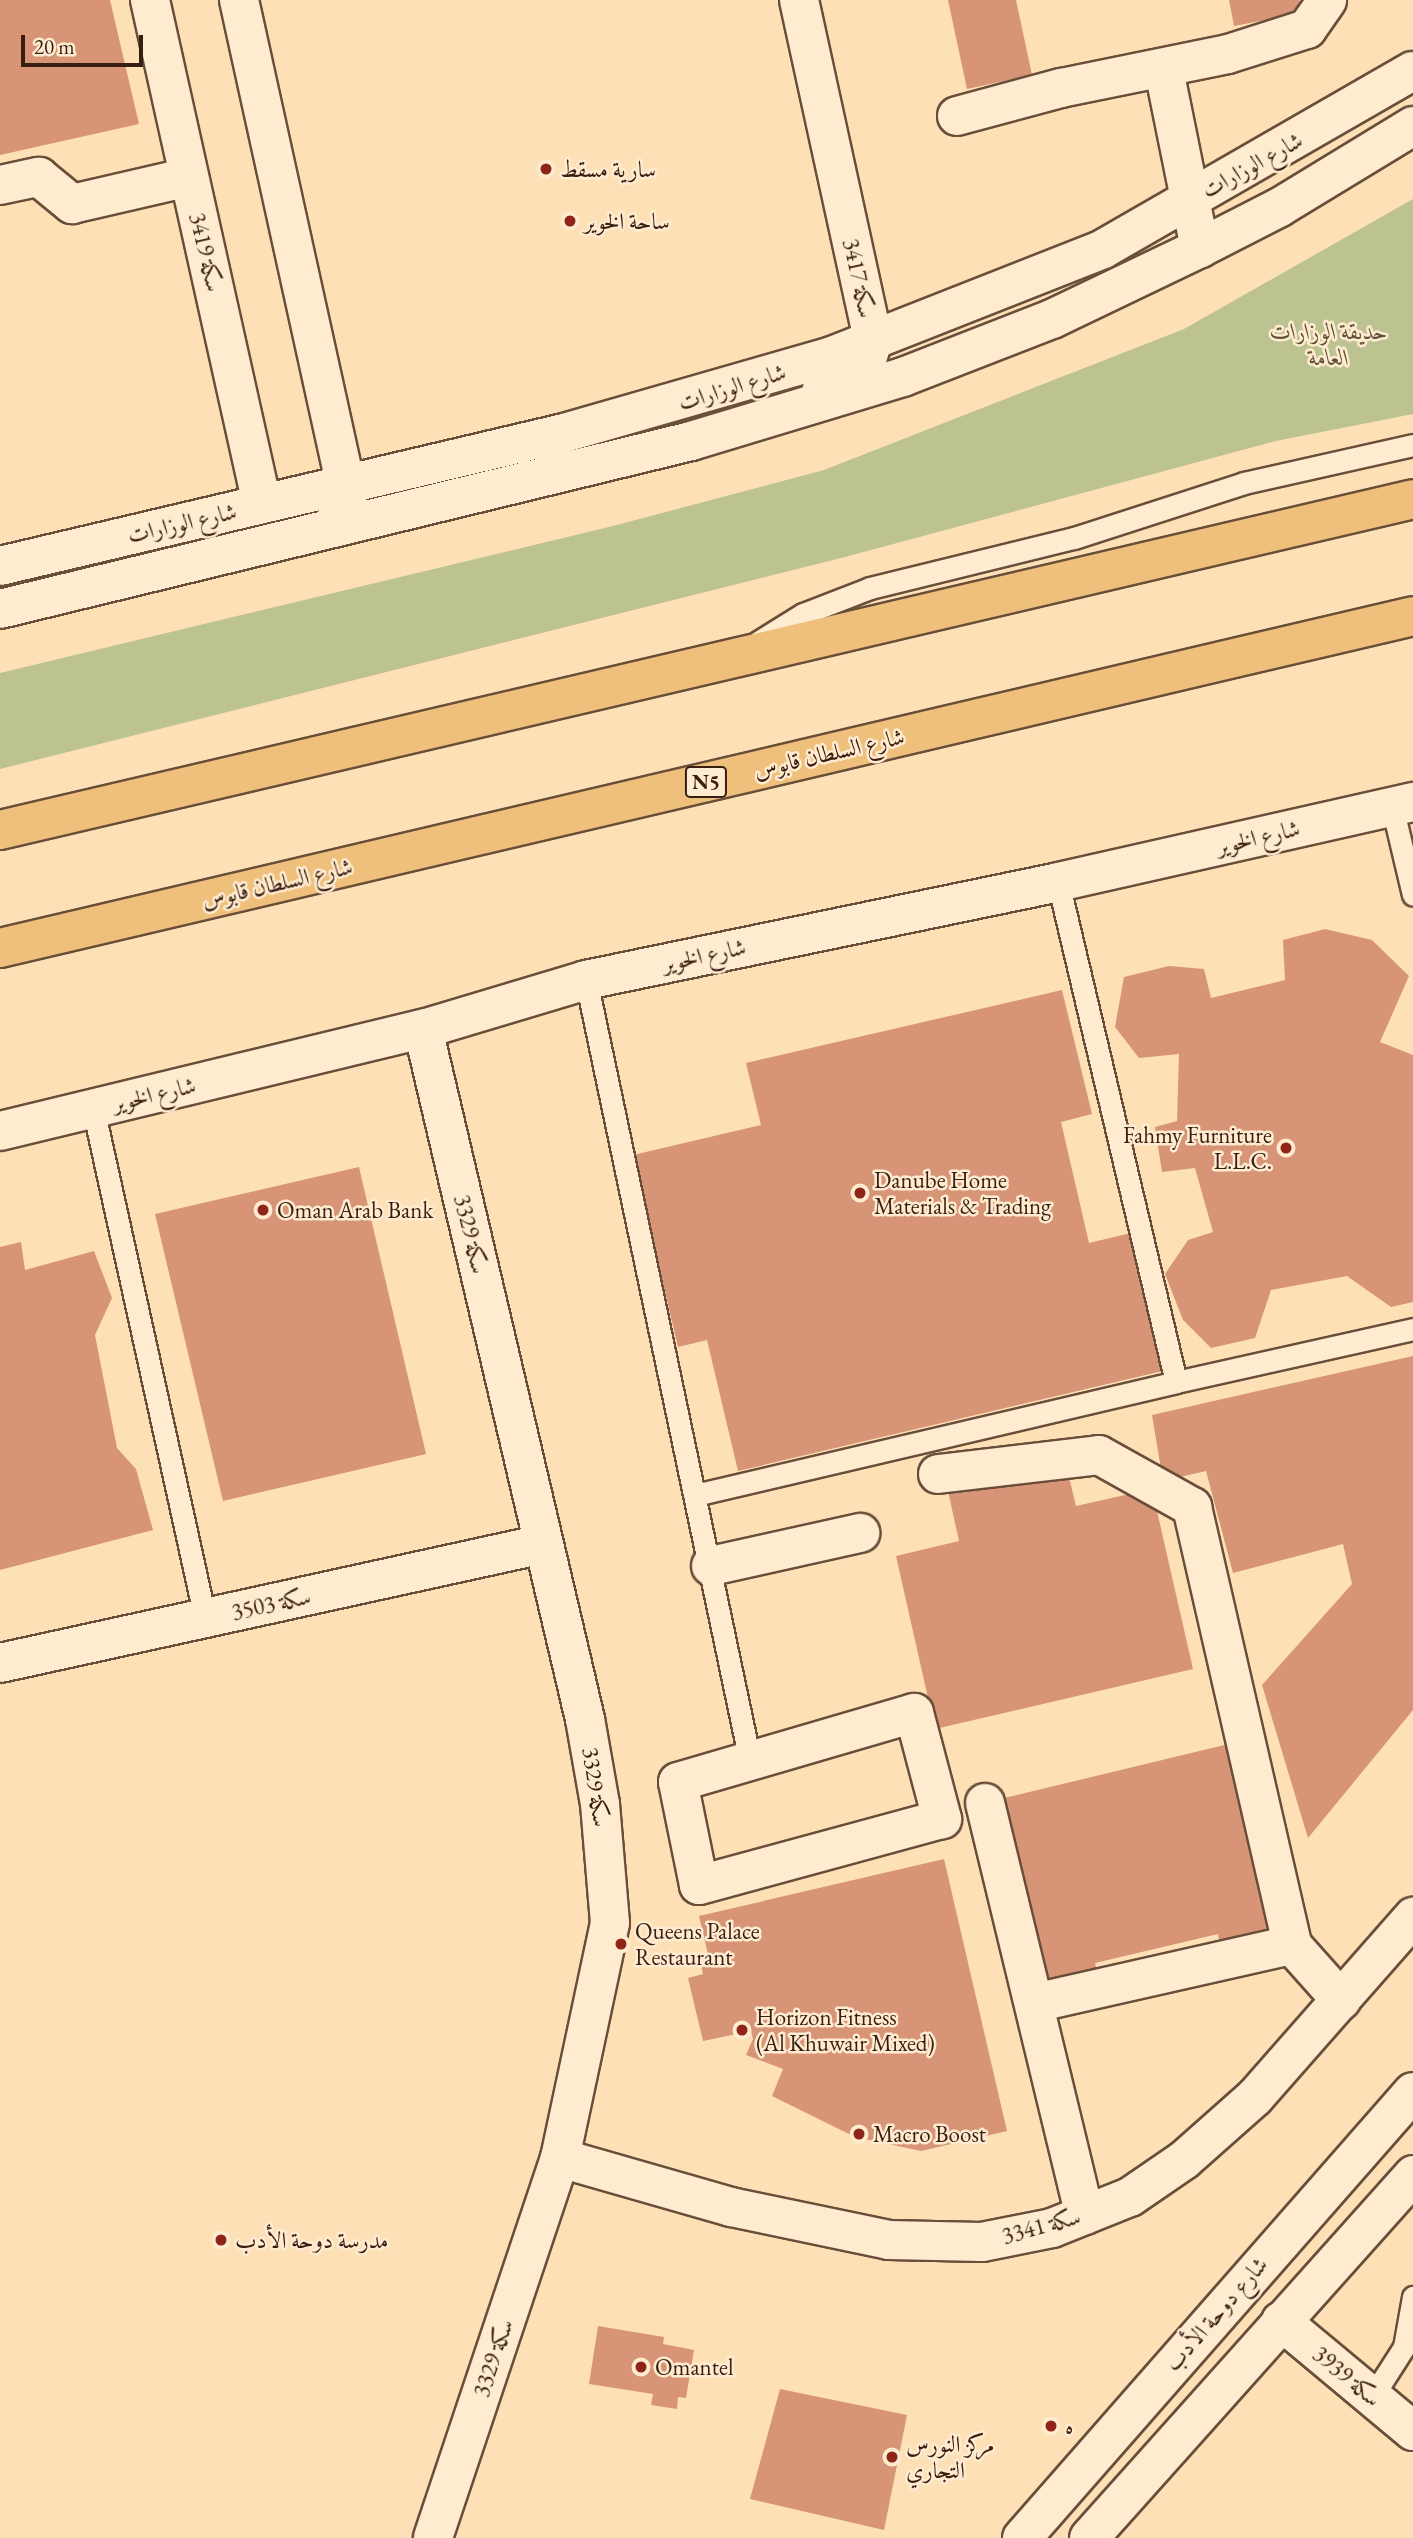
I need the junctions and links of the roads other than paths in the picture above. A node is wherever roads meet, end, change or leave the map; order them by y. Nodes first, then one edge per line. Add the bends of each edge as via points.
1 (150, 0) edge
2 (239, 0) edge
3 (799, 0) edge
4 (1327, 0) edge
5 (1164, 71) junction
6 (1413, 71) edge
7 (957, 116) dead end
8 (1413, 126) edge
9 (189, 177) junction
10 (0, 185) edge
11 (1188, 201) junction
12 (1200, 248) junction
13 (873, 340) junction
14 (691, 441) junction
15 (1413, 445) edge
16 (346, 485) junction
17 (1413, 499) edge
18 (262, 505) junction
19 (0, 566) edge
20 (164, 569) junction
21 (0, 609) edge
22 (1413, 616) edge
23 (743, 653) junction
24 (1402, 804) edge
25 (0, 830) edge
26 (1058, 882) junction
27 (1413, 895) edge
28 (0, 948) edge
29 (586, 980) junction
30 (423, 1029) junction
31 (93, 1108) junction
32 (0, 1130) edge
33 (1413, 1329) edge
34 (1176, 1382) junction
35 (938, 1474) dead end
36 (695, 1494) junction
37 (860, 1533) dead end
38 (543, 1544) junction
39 (710, 1566) junction
40 (205, 1618) junction
41 (0, 1663) edge
42 (750, 1761) junction
43 (985, 1803) dead end
44 (1413, 1917) edge
45 (1292, 1945) junction
46 (1341, 2000) junction
47 (1034, 2003) junction
48 (1413, 2092) edge
49 (560, 2158) junction
50 (1413, 2175) edge
51 (1085, 2215) junction
52 (1413, 2297) edge
53 (1281, 2321) junction
54 (1372, 2396) junction
55 (1413, 2431) edge
56 (433, 2538) edge
57 (1021, 2538) edge
58 (1089, 2538) edge

1 - 9 street, سكة 3419
2 - 16 street
3 - 13 street, سكة 3417
4 - 5 street via 1307,29
5 - 7 street via 1061,88
5 - 11 street
6 - 11 street, شارع الوزارات
8 - 12 street, شارع الوزارات via 1280,207
9 - 10 street via 72,204 39,177
9 - 18 street, سكة 3419
11 - 12 street
11 - 13 street, شارع الوزارات via 1103,249
12 - 14 street, شارع الوزارات via 976,351 830,401
13 - 14 street, سكة 3417 via 867,365 849,382 737,418
13 - 16 street, شارع الوزارات via 669,406
14 - 20 street, شارع الوزارات
15 - 23 lane via 1266,477 1074,538 870,588 803,614
16 - 18 street, شارع الوزارات
16 - 20 street via 346,501 331,518 214,547
17 - 23 highway
18 - 19 street, شارع الوزارات
20 - 21 street, شارع الوزارات
22 - 28 highway, شارع السلطان قابوس / N5
23 - 25 highway
24 - 26 street, شارع الخوير
24 - 27 lane
26 - 29 street, شارع الخوير
26 - 34 lane
29 - 30 street, شارع الخوير
29 - 36 lane
30 - 31 street, شارع الخوير
30 - 38 street, سكة 3329
31 - 32 street, شارع الخوير
31 - 40 lane
33 - 34 lane
34 - 36 lane
35 - 45 street via 1099,1455 1192,1507
36 - 39 lane
37 - 39 street
38 - 40 street, سكة 3503
38 - 49 street, سكة 3329 via 598,1792 610,1923
39 - 42 lane
40 - 41 street, سكة 3503
42 - 42 street via 678,1782 699,1885 942,1819 914,1713
43 - 47 street
44 - 46 street, سكة 3341
45 - 46 street
45 - 47 street
46 - 51 street, سكة 3341 via 1255,2097 1184,2160 1130,2197
47 - 51 street
48 - 57 street, شارع دوحة الأدب
49 - 51 street, سكة 3341 via 731,2207 889,2240 982,2242 1052,2228
49 - 56 street, سكة 3329
50 - 53 street
52 - 54 lane via 1404,2347
53 - 54 street, سكة 3939
53 - 58 street
54 - 55 street, سكة 3939

